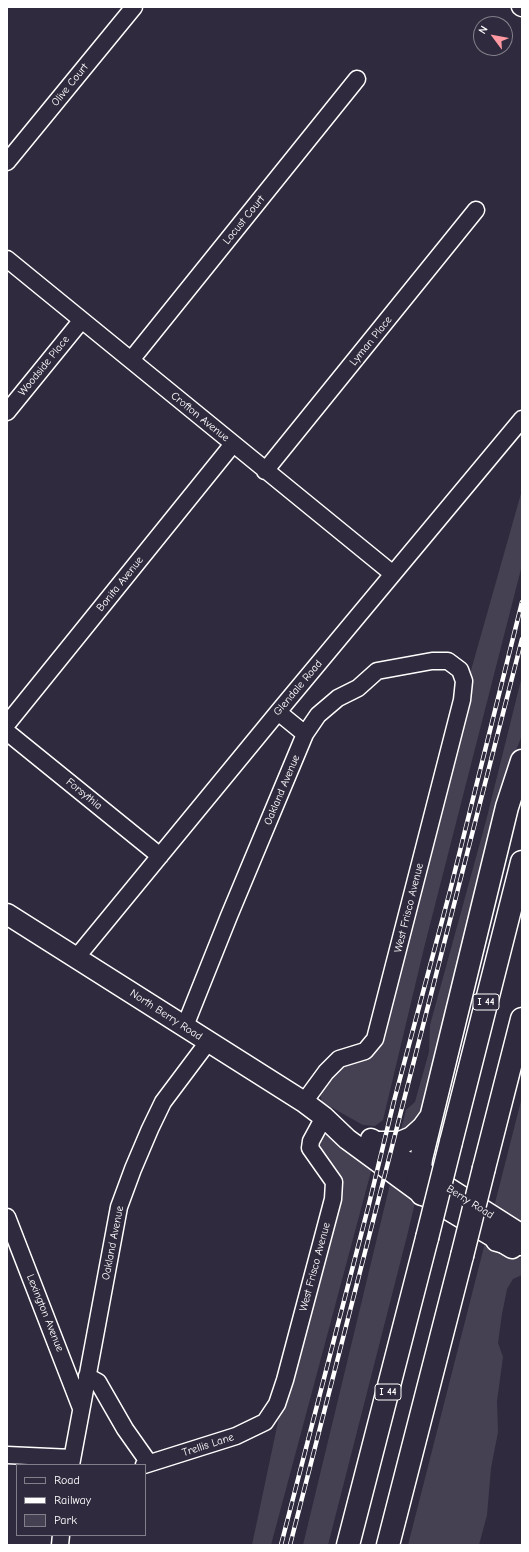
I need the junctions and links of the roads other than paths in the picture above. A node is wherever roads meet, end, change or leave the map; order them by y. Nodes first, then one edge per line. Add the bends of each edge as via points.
1 (134, 7) edge
2 (356, 79) dead end
3 (7, 162) edge
4 (476, 210) dead end
5 (7, 259) edge
6 (81, 321) junction
7 (130, 360) junction
8 (7, 412) edge
9 (522, 419) edge
10 (233, 444) junction
11 (265, 471) junction
12 (393, 574) junction
13 (464, 680) joint
14 (278, 712) junction
15 (7, 724) edge
16 (7, 732) edge
17 (305, 734) junction
18 (522, 761) edge
19 (160, 856) junction
20 (522, 862) edge
21 (8, 917) edge
22 (76, 958) junction
23 (522, 1019) edge
24 (185, 1026) junction
25 (208, 1042) junction
26 (304, 1102) junction
27 (432, 1114) junction
28 (324, 1117) junction
29 (378, 1144) junction
30 (419, 1169) junction
31 (422, 1194) junction
32 (7, 1218) edge
33 (522, 1235) edge
34 (497, 1240) junction
35 (522, 1244) edge
36 (522, 1254) edge
37 (87, 1376) junction
38 (81, 1408) junction
39 (265, 1422) joint
40 (7, 1455) edge
41 (72, 1462) edge
42 (146, 1464) edge
43 (348, 1545) edge
44 (388, 1545) edge

1 - 3 street, Olive Court
2 - 7 street, Locust Court
4 - 11 street, Lyman Place
5 - 6 street, Crofton Avenue
6 - 7 street, Crofton Avenue
6 - 8 street, Woodside Place
7 - 10 street, Crofton Avenue
9 - 12 street, Glendale Road
10 - 11 street, Crofton Avenue
10 - 15 street, Bonita Avenue
11 - 12 street, Crofton Avenue
12 - 14 street, Glendale Road
13 - 17 street, Oakland Avenue via 460,670 448,661 432,661 377,671 358,688 338,698 318,715
13 - 26 street, West Frisco Avenue via 462,700 375,1039 365,1051 339,1059
14 - 17 street
14 - 19 street, Glendale Road
16 - 19 street, Forsythia
17 - 24 street, Oakland Avenue
18 - 27 highway via 507,807
19 - 22 street, Glendale Road
20 - 43 highway, I 44, bridge
21 - 22 main road, North Berry Road
22 - 24 main road, North Berry Road
23 - 44 highway, bridge
24 - 25 main road, North Berry Road
25 - 26 main road, North Berry Road
25 - 37 street, Oakland Avenue via 163,1102 119,1207
26 - 28 main road, North Berry Road
27 - 29 highway via 423,1128 412,1138 400,1143
27 - 30 highway
28 - 29 main road, North Berry Road via 354,1129
28 - 31 main road, North Berry Road via 348,1139
28 - 39 street, West Frisco Avenue via 311,1140 310,1148 334,1182 333,1199 285,1380 277,1404
29 - 30 main road, North Berry Road
30 - 31 highway via 418,1182
30 - 33 main road, Berry Road
31 - 34 main road, Berry Road
32 - 38 street, Lexington Avenue
34 - 35 highway
34 - 36 main road, Berry Road
37 - 38 street, Oakland Avenue
37 - 42 street, Trellis Lane via 98,1382
38 - 41 street, Oakland Avenue
39 - 42 street, Trellis Lane via 236,1436
40 - 41 street

